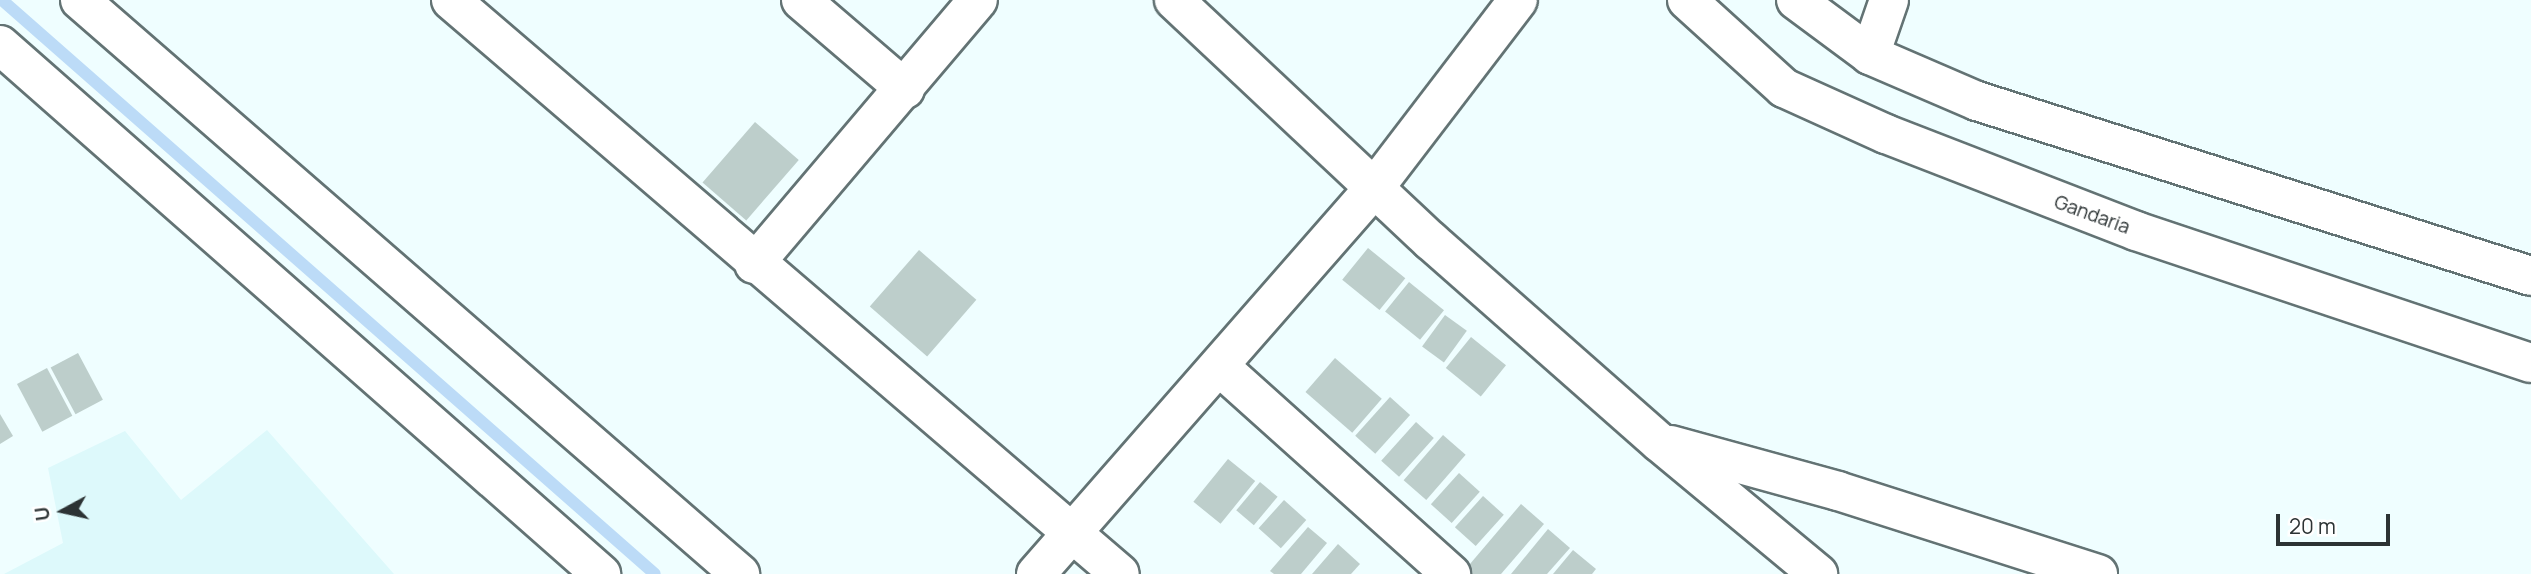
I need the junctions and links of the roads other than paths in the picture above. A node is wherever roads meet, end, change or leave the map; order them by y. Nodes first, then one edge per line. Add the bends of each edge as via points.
1 (80, 0) edge
2 (451, 0) edge
3 (801, 0) edge
4 (978, 0) edge
5 (1174, 0) edge
6 (1518, 0) edge
7 (1687, 0) edge
8 (1796, 0) edge
9 (1889, 0) edge
10 (0, 45) edge
11 (1870, 55) junction
12 (905, 89) junction
13 (1375, 187) junction
14 (754, 264) junction
15 (2531, 276) edge
16 (2531, 363) edge
17 (1219, 366) junction
18 (1659, 442) junction
19 (1072, 528) junction
20 (601, 574) edge
21 (740, 574) edge
22 (1036, 574) edge
23 (1120, 574) edge
24 (1451, 574) edge
25 (1818, 574) edge
26 (2098, 574) edge

1 - 21 street
2 - 14 street
3 - 12 street
4 - 12 street
5 - 13 street
6 - 13 street
7 - 16 street, Gandaria via 1784,88 1886,134 2136,231
8 - 11 street
9 - 11 street
10 - 20 street
11 - 15 street via 1977,101
12 - 14 street
13 - 17 street
13 - 18 street
14 - 19 street
17 - 19 street
17 - 24 street
18 - 25 street
18 - 26 street via 1838,491
19 - 22 street
19 - 23 street

